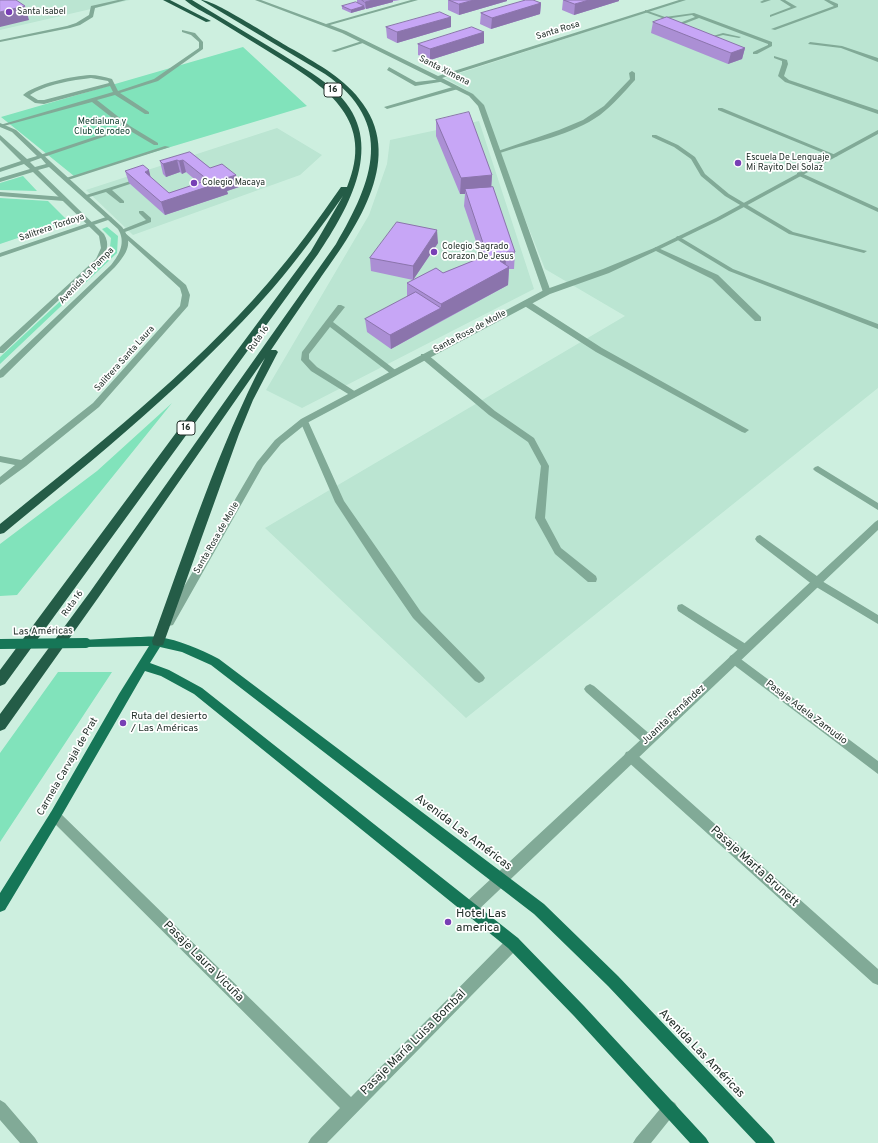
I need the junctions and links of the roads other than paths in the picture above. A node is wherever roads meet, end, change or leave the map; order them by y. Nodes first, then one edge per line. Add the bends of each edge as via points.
1 (124, 0) edge
2 (166, 0) edge
3 (188, 0) edge
4 (204, 0) edge
5 (218, 0) edge
6 (257, 0) edge
7 (416, 0) edge
8 (684, 0) edge
9 (769, 0) edge
10 (782, 0) edge
11 (826, 0) edge
12 (762, 2) dead end
13 (647, 11) junction
14 (772, 16) dead end
15 (698, 17) junction
16 (679, 24) edge
17 (326, 25) junction
18 (725, 26) junction
19 (773, 29) dead end
20 (184, 30) dead end
21 (750, 35) junction
22 (742, 38) junction
23 (735, 40) dead end
24 (0, 41) edge
25 (748, 41) dead end
26 (364, 42) junction
27 (810, 43) dead end
28 (260, 45) junction
29 (766, 48) junction
30 (333, 51) dead end
31 (755, 53) dead end
32 (776, 57) dead end
33 (878, 60) edge
34 (314, 65) junction
35 (389, 69) dead end
36 (632, 73) dead end
37 (440, 80) junction
38 (112, 84) junction
39 (456, 88) junction
40 (116, 93) junction
41 (93, 100) junction
42 (386, 107) dead end
43 (720, 109) dead end
44 (878, 112) edge
45 (147, 113) dead end
46 (1, 126) edge
47 (128, 126) junction
48 (878, 132) edge
49 (0, 136) edge
50 (654, 136) dead end
51 (156, 144) dead end
52 (167, 147) dead end
53 (498, 152) junction
54 (42, 156) junction
55 (834, 156) junction
56 (26, 162) junction
57 (51, 164) junction
58 (358, 168) junction
59 (34, 169) junction
60 (0, 170) edge
61 (799, 174) junction
62 (66, 179) junction
63 (0, 180) edge
64 (138, 180) edge
65 (108, 190) junction
66 (0, 194) edge
67 (86, 196) junction
68 (64, 199) junction
69 (122, 202) dead end
70 (742, 205) junction
71 (878, 210) edge
72 (141, 212) dead end
73 (109, 218) junction
74 (91, 224) junction
75 (124, 233) junction
76 (678, 238) junction
77 (656, 249) junction
78 (864, 251) dead end
79 (0, 255) edge
80 (547, 292) junction
81 (526, 303) junction
82 (297, 307) junction
83 (341, 307) dead end
84 (758, 319) dead end
85 (328, 323) junction
86 (878, 327) edge
87 (0, 351) edge
88 (424, 356) junction
89 (394, 372) junction
90 (0, 375) edge
91 (353, 394) junction
92 (304, 421) junction
93 (745, 430) dead end
94 (0, 459) edge
95 (23, 464) junction
96 (818, 469) dead end
97 (0, 482) edge
98 (878, 507) edge
99 (878, 524) edge
100 (0, 530) edge
101 (760, 540) dead end
102 (592, 579) dead end
103 (817, 582) junction
104 (682, 608) dead end
105 (878, 620) edge
106 (158, 641) junction
107 (86, 643) joint
108 (0, 644) edge
109 (744, 649) junction
110 (734, 658) junction
111 (142, 665) junction
112 (479, 678) dead end
113 (0, 680) edge
114 (590, 689) dead end
115 (0, 725) edge
116 (648, 740) junction
117 (630, 756) junction
118 (878, 768) edge
119 (55, 816) junction
120 (500, 879) junction
121 (0, 905) edge
122 (470, 908) junction
123 (513, 943) junction
124 (878, 978) edge
125 (0, 1108) edge
126 (351, 1108) junction
127 (670, 1108) junction
128 (30, 1143) edge
129 (316, 1143) edge
130 (642, 1143) edge
131 (701, 1143) edge
132 (767, 1143) edge

1 - 24 street via 93,7 91,16 78,24
2 - 28 highway
3 - 28 highway, Ruta 16 / 16
4 - 34 highway, Ruta 16 / 16
5 - 34 highway
6 - 17 street, Santa Ximena
7 - 17 street
8 - 13 street, Santa Rosa
9 - 12 street
10 - 14 street via 795,7
11 - 19 street via 836,7
13 - 15 street via 665,18 687,14
13 - 37 street, Santa Rosa
15 - 16 street
15 - 18 street
17 - 26 street, Santa Ximena
18 - 21 street
18 - 22 street via 713,34
20 - 40 street via 201,42 201,48 196,53 156,80
21 - 22 street
21 - 29 street via 768,41 771,45
22 - 23 street
25 - 29 street
26 - 30 street
26 - 37 street, Santa Ximena
27 - 33 street via 842,47
28 - 58 highway, Ruta 16 / 16 via 323,83 344,102 358,136
29 - 31 street
32 - 44 street via 784,60 786,64 781,76 787,81
34 - 82 highway, Ruta 16 / 16 via 344,85 361,104 370,120 375,137 376,162 357,216
35 - 37 street, Santa Rosa via 415,84
36 - 53 street via 634,79 596,114 580,123
37 - 39 street, Santa Ximena
38 - 38 street via 110,80 100,76 90,76 33,90 26,95 37,102 44,102
38 - 40 street
39 - 42 street
39 - 53 street, Santa Ximena via 471,95 481,105
40 - 41 street
40 - 45 street
41 - 46 street
41 - 47 street
43 - 55 street
46 - 54 street via 14,130
47 - 51 street
47 - 54 street
48 - 55 street, Santa Rosa de Molle
49 - 56 street, Avenida La Pampa
50 - 70 street via 676,146 693,158 703,175
52 - 62 street
53 - 80 street, Santa Ximena
54 - 56 street
54 - 57 street
55 - 61 street, Santa Rosa de Molle
56 - 59 street, Avenida La Pampa
56 - 60 street
57 - 59 street
57 - 62 street
58 - 100 highway via 317,228 232,327 140,414
58 - 113 highway, Ruta 16 / 16 via 338,215 315,252
59 - 63 street
59 - 68 street, Avenida La Pampa
61 - 70 street, Santa Rosa de Molle
61 - 71 street
62 - 67 street
64 - 65 street
65 - 67 street
65 - 69 street
66 - 68 street
67 - 73 street
68 - 74 street, Avenida La Pampa
70 - 76 street, Santa Rosa de Molle
70 - 78 street via 791,233
72 - 75 street via 149,221
73 - 74 street, Salitrera Tordoya
73 - 75 street
74 - 79 street, Salitrera Tordoya
74 - 87 street, Avenida La Pampa via 104,240 104,249 98,260
75 - 90 street, Avenida La Pampa via 125,249 119,260
75 - 95 street, Salitrera Santa Laura via 183,287 186,296 184,306 96,405
76 - 77 street, Santa Rosa de Molle
76 - 86 street via 731,270
77 - 80 street, Santa Rosa de Molle via 606,271
77 - 84 street via 715,277
80 - 81 street, Santa Rosa de Molle
81 - 88 street, Santa Rosa de Molle
81 - 93 street via 599,350
82 - 106 highway via 253,390 234,434
82 - 115 highway, Ruta 16 / 16
83 - 85 street
85 - 89 street
85 - 91 street via 305,354 305,360 314,369
88 - 89 street, Santa Rosa de Molle
88 - 102 street via 492,413 531,440 545,466 540,518 558,551
89 - 91 street, Santa Rosa de Molle
91 - 92 street, Santa Rosa de Molle
92 - 106 street, Santa Rosa de Molle via 278,442 260,464
92 - 112 street via 340,502 381,564 417,615
94 - 95 street
95 - 97 street, Salitrera Santa Laura
96 - 98 street
99 - 103 street, Juanita Fernández
101 - 103 street
103 - 105 street
103 - 109 street, Juanita Fernández
104 - 109 street
106 - 107 main road, Avenida Las Américas
106 - 111 main road, Carmela Carvajal de Prat
106 - 120 main road, Avenida Las Américas via 183,646 215,662
107 - 108 main road, Las Américas, bridge
109 - 110 street, Juanita Fernández
110 - 116 street, Juanita Fernández
110 - 118 street, Pasaje Adela Zamudio
111 - 119 main road, Carmela Carvajal de Prat
111 - 122 main road via 171,676 198,692
114 - 116 street
116 - 117 street, Juanita Fernández
117 - 120 street, Juanita Fernández
117 - 124 street, Pasaje Marta Brunett
119 - 121 main road, Carmela Carvajal de Prat
119 - 126 street, Pasaje Laura Vicuña
120 - 122 street, Juanita Fernández
120 - 132 main road, Avenida Las Américas via 566,934
122 - 123 main road
123 - 126 street, Pasaje María Luisa Bombal
123 - 127 main road
125 - 128 street
126 - 129 street, Pasaje María Luisa Bombal
127 - 130 street
127 - 131 main road

